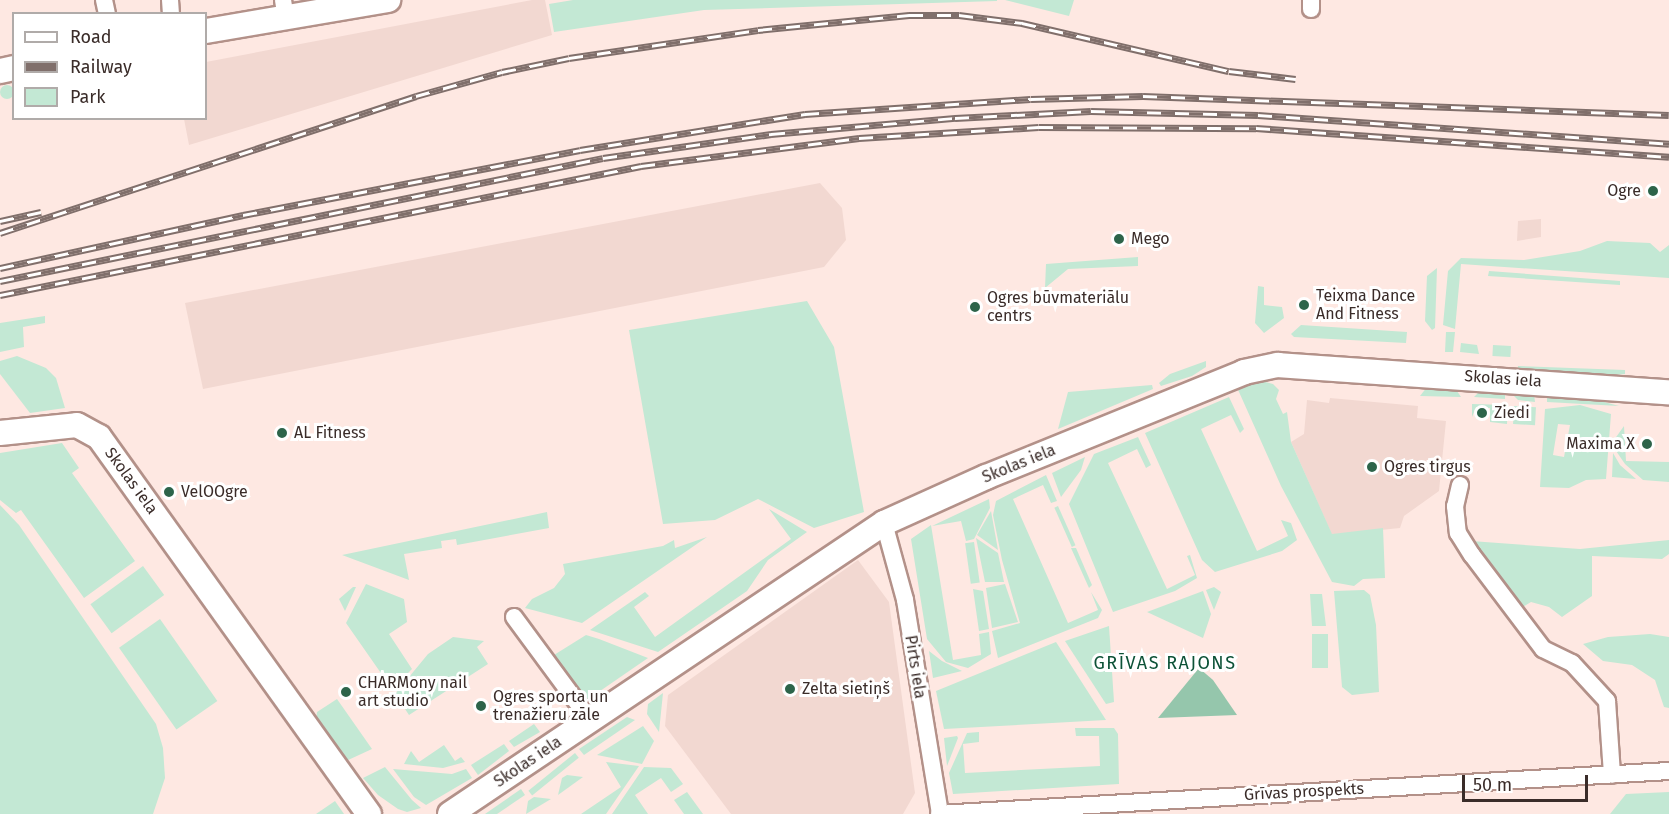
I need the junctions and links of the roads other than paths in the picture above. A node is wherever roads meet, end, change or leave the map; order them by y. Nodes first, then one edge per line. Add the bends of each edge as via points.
1 (388, 0) edge
2 (284, 9) edge
3 (207, 31) edge
4 (1669, 392) edge
5 (0, 433) edge
6 (1460, 485) dead end
7 (884, 523) junction
8 (514, 617) dead end
9 (590, 720) junction
10 (1669, 771) edge
11 (1612, 775) junction
12 (369, 814) edge
13 (450, 814) edge
14 (939, 814) edge

1 - 2 main road
2 - 3 main road
4 - 7 main road, Skolas iela via 1278,365 1227,379
5 - 12 main road, Skolas iela via 76,425 99,437
6 - 11 street via 1455,506 1458,533 1472,555 1543,649 1572,663 1607,701
7 - 9 main road, Skolas iela
7 - 14 street, Pirts iela via 905,600
8 - 9 street
9 - 13 main road, Skolas iela
10 - 11 street, Grīvas prospekts
11 - 14 street, Grīvas prospekts

